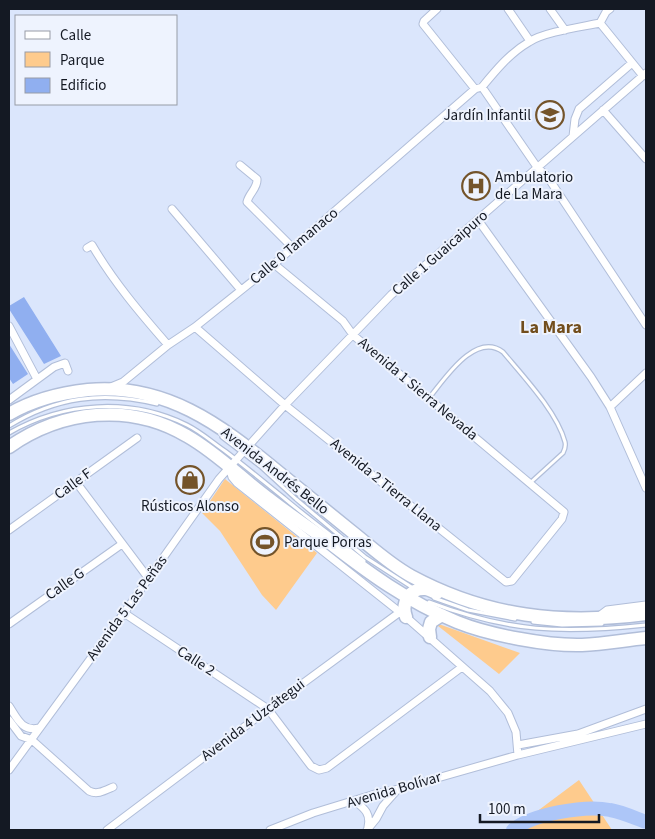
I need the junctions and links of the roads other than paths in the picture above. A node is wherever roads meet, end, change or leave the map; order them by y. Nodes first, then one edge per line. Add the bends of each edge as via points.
1 (437, 9) edge
2 (508, 9) edge
3 (550, 9) edge
4 (610, 9) edge
5 (600, 23) junction
6 (565, 30) junction
7 (530, 41) junction
8 (632, 63) junction
9 (645, 74) edge
10 (478, 88) junction
11 (603, 110) junction
12 (573, 136) junction
13 (646, 159) edge
14 (240, 165) dead end
15 (537, 167) junction
16 (172, 209) dead end
17 (478, 220) junction
18 (87, 248) dead end
19 (292, 248) junction
20 (274, 264) junction
21 (241, 290) junction
22 (646, 325) edge
23 (9, 326) edge
24 (195, 327) junction
25 (353, 335) junction
26 (168, 345) junction
27 (68, 371) dead end
28 (646, 373) edge
29 (37, 379) junction
30 (104, 389) junction
31 (429, 398) junction
32 (9, 400) edge
33 (158, 404) dead end
34 (285, 405) junction
35 (610, 407) junction
36 (179, 411) dead end
37 (9, 414) edge
38 (186, 414) dead end
39 (192, 417) dead end
40 (9, 426) edge
41 (209, 426) dead end
42 (217, 432) dead end
43 (9, 433) edge
44 (137, 438) dead end
45 (9, 446) edge
46 (245, 450) junction
47 (233, 463) junction
48 (76, 482) junction
49 (530, 484) junction
50 (646, 488) edge
51 (564, 512) joint
52 (9, 530) edge
53 (122, 544) junction
54 (374, 569) dead end
55 (411, 576) junction
56 (149, 579) junction
57 (414, 601) junction
58 (646, 605) edge
59 (504, 610) junction
60 (124, 614) junction
61 (646, 614) edge
62 (442, 615) junction
63 (518, 619) dead end
64 (594, 619) junction
65 (528, 621) dead end
66 (616, 623) dead end
67 (9, 624) edge
68 (646, 625) edge
69 (430, 637) junction
70 (646, 638) edge
71 (462, 667) junction
72 (9, 706) edge
73 (268, 709) junction
74 (646, 709) edge
75 (9, 720) edge
76 (646, 724) edge
77 (39, 728) junction
78 (32, 740) junction
79 (518, 745) junction
80 (518, 755) junction
81 (9, 770) edge
82 (113, 787) dead end
83 (399, 789) junction
84 (355, 801) junction
85 (107, 830) edge
86 (270, 830) edge
87 (368, 830) edge

1 - 10 street via 423,24
2 - 7 street
3 - 6 street
4 - 5 street
5 - 6 street
5 - 8 street
6 - 7 street
7 - 10 street, Calle 0 Tamanaco
8 - 9 street
8 - 12 street via 579,110 574,119
9 - 11 street, Calle 1 Guaicaipuro
10 - 15 street
10 - 19 street, Calle 0 Tamanaco
11 - 12 street, Calle 1 Guaicaipuro
11 - 13 street
12 - 15 street, Calle 1 Guaicaipuro
14 - 19 street via 257,178 247,202
15 - 17 street, Calle 1 Guaicaipuro
15 - 22 street via 547,176
16 - 21 street
17 - 25 street, Calle 1 Guaicaipuro via 391,295
17 - 35 street
18 - 26 street via 92,245 124,292
19 - 20 street, Calle 0 Tamanaco
20 - 21 street, Calle 0 Tamanaco
20 - 25 street, Avenida 1 Sierra Nevada via 343,321
21 - 24 street, Calle 0 Tamanaco
23 - 29 street
24 - 26 street, Calle 0 Tamanaco
24 - 34 street, Avenida 2 Tierra Llana
25 - 31 street, Avenida 1 Sierra Nevada
25 - 34 street, Calle 1 Guaicaipuro
26 - 30 street, Calle 0 Tamanaco via 120,384
27 - 29 street via 65,363
28 - 35 street
29 - 32 street
30 - 37 highway, Avenida Andrés Bello via 52,396
30 - 46 highway, Avenida Andrés Bello via 140,393 181,405 210,420
31 - 49 street, Avenida 1 Sierra Nevada
31 - 49 lane via 462,358 471,352 497,347 503,352 556,421 565,443 563,453
33 - 40 lane via 118,397 74,400 44,408
34 - 46 street, Calle 1 Guaicaipuro
34 - 51 street, Avenida 2 Tierra Llana via 506,582 512,581 562,519
35 - 50 street
36 - 38 lane
39 - 41 lane
42 - 46 lane
43 - 47 lane via 36,419 70,410 124,407 159,414 188,425 205,435
44 - 48 street, Calle F
45 - 47 highway, Avenida Andrés Bello via 32,432 61,421 88,415 119,416 172,428
46 - 47 street, Avenida 5 Las Peñas
46 - 55 highway, Avenida Andrés Bello
46 - 57 lane via 296,499
47 - 54 lane
47 - 56 street, Avenida 5 Las Peñas
47 - 57 highway, Avenida Andrés Bello via 266,497 368,573
48 - 52 street, Calle F
48 - 53 street
49 - 51 street, Avenida 1 Sierra Nevada
53 - 56 street
53 - 67 street, Calle G
55 - 57 highway via 415,582
55 - 59 highway, Avenida Andrés Bello via 472,602
56 - 60 street, Avenida 5 Las Peñas
57 - 59 highway via 423,589 474,608
57 - 62 highway, Avenida Andrés Bello
57 - 63 lane
57 - 68 lane via 477,619 530,629 583,631
57 - 69 street
57 - 73 street, Avenida 4 Uzcátegui
58 - 64 street via 607,610
59 - 64 highway, Avenida Andrés Bello via 530,616
60 - 73 street, Calle 2
60 - 77 street, Avenida 5 Las Peñas
61 - 64 highway, Avenida Andrés Bello
62 - 69 highway via 431,622
62 - 70 highway, Avenida Andrés Bello via 482,630 539,642 582,645
65 - 66 lane via 562,625
69 - 71 street
71 - 73 street, Calle 2 via 327,768 319,770 311,766
71 - 79 street via 490,691 508,713
72 - 77 street via 24,727
73 - 85 street, Avenida 4 Uzcátegui
74 - 79 street via 578,734
75 - 78 street via 21,736
76 - 80 street, Avenida Bolívar
77 - 78 street, Avenida 5 Las Peñas
78 - 81 street, Avenida 5 Las Peñas
78 - 82 street via 94,793
79 - 80 street
80 - 83 street, Avenida Bolívar
83 - 84 street, Avenida Bolívar
83 - 87 street via 382,806
84 - 86 street, Avenida Bolívar
84 - 87 street via 369,816

